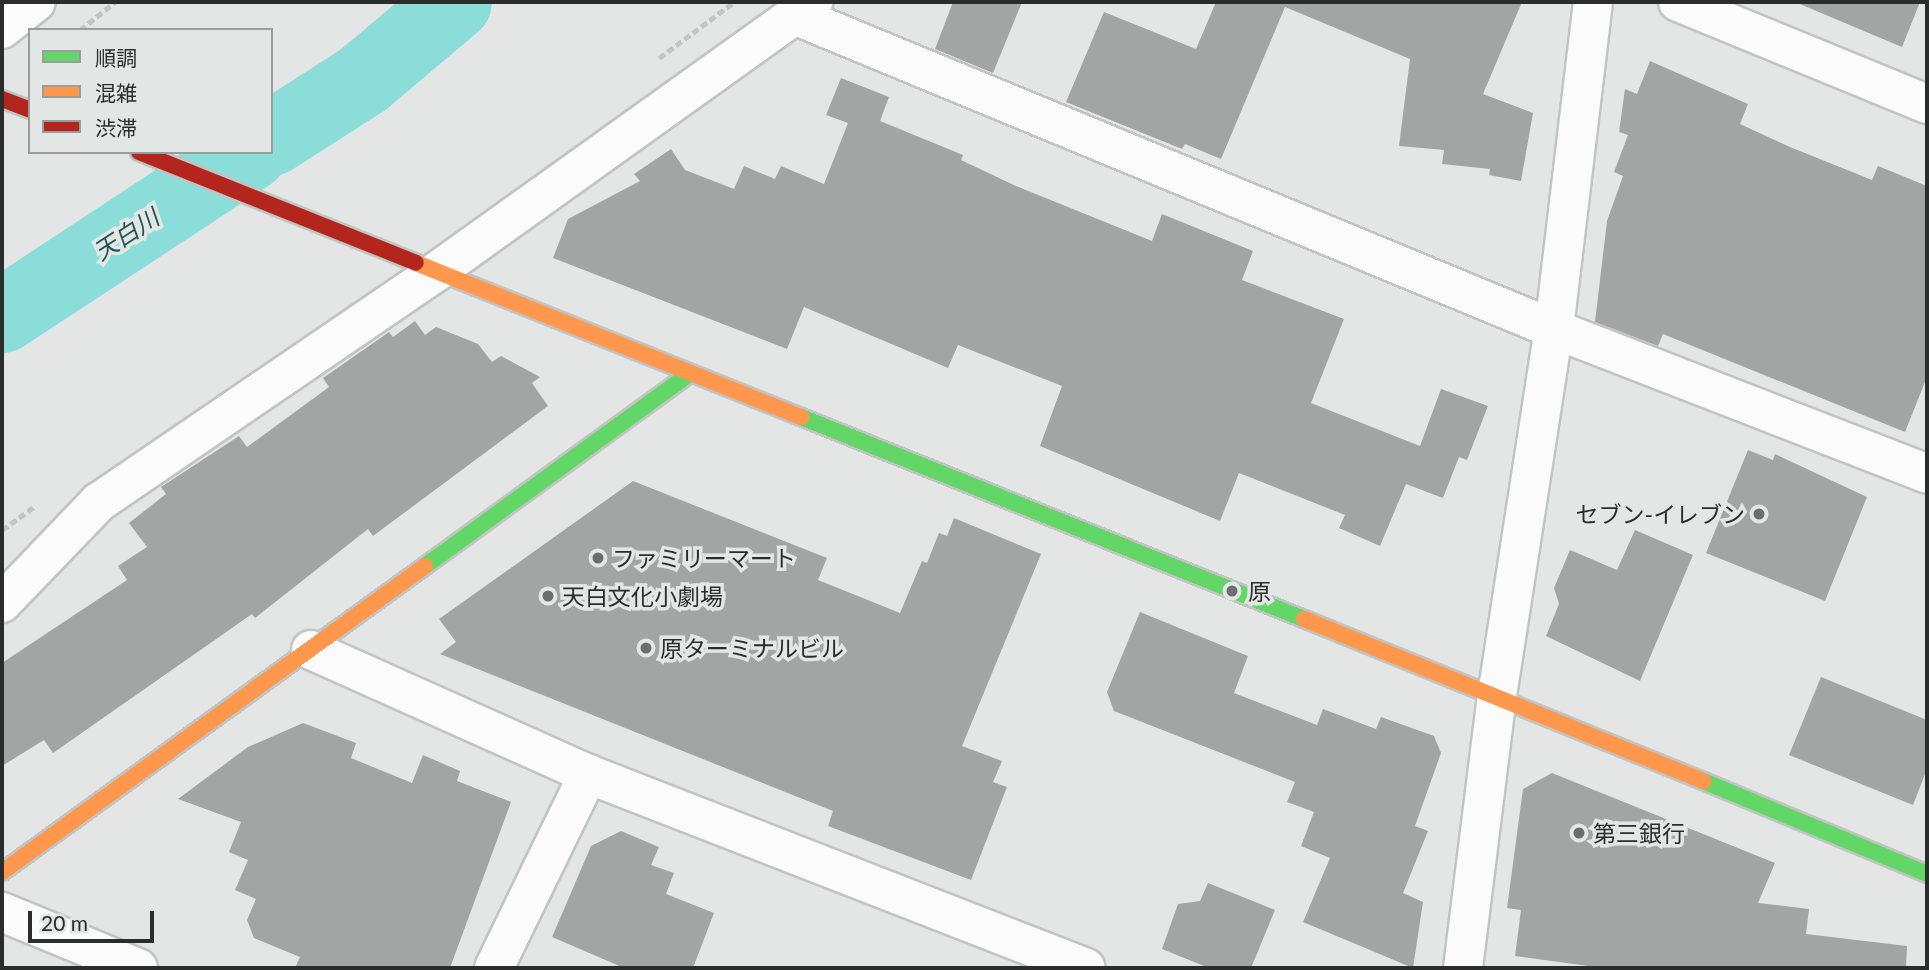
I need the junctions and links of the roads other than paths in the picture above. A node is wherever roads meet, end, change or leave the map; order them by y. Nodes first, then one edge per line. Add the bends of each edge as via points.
1 (36, 2) edge
2 (1593, 2) edge
3 (1678, 2) edge
4 (804, 8) edge
5 (2, 29) edge
6 (2, 99) edge
7 (1927, 104) edge
8 (28, 109) edge
9 (144, 154) edge
10 (436, 272) junction
11 (1554, 329) junction
12 (688, 375) junction
13 (1927, 474) edge
14 (2, 603) edge
15 (311, 650) junction
16 (1497, 696) junction
17 (588, 774) junction
18 (2, 872) edge
19 (1927, 874) edge
20 (2, 912) edge
21 (138, 968) edge
22 (494, 968) edge
23 (1086, 968) edge
24 (1463, 968) edge

1 - 5 street
2 - 11 street
3 - 7 street
4 - 10 street
4 - 11 street
6 - 8 street
9 - 10 street
10 - 12 street
10 - 14 street via 99,502
11 - 13 street
11 - 16 street
12 - 15 street
12 - 16 street
15 - 17 street
15 - 18 street
16 - 19 street
16 - 24 street
17 - 22 street
17 - 23 street
20 - 21 street

